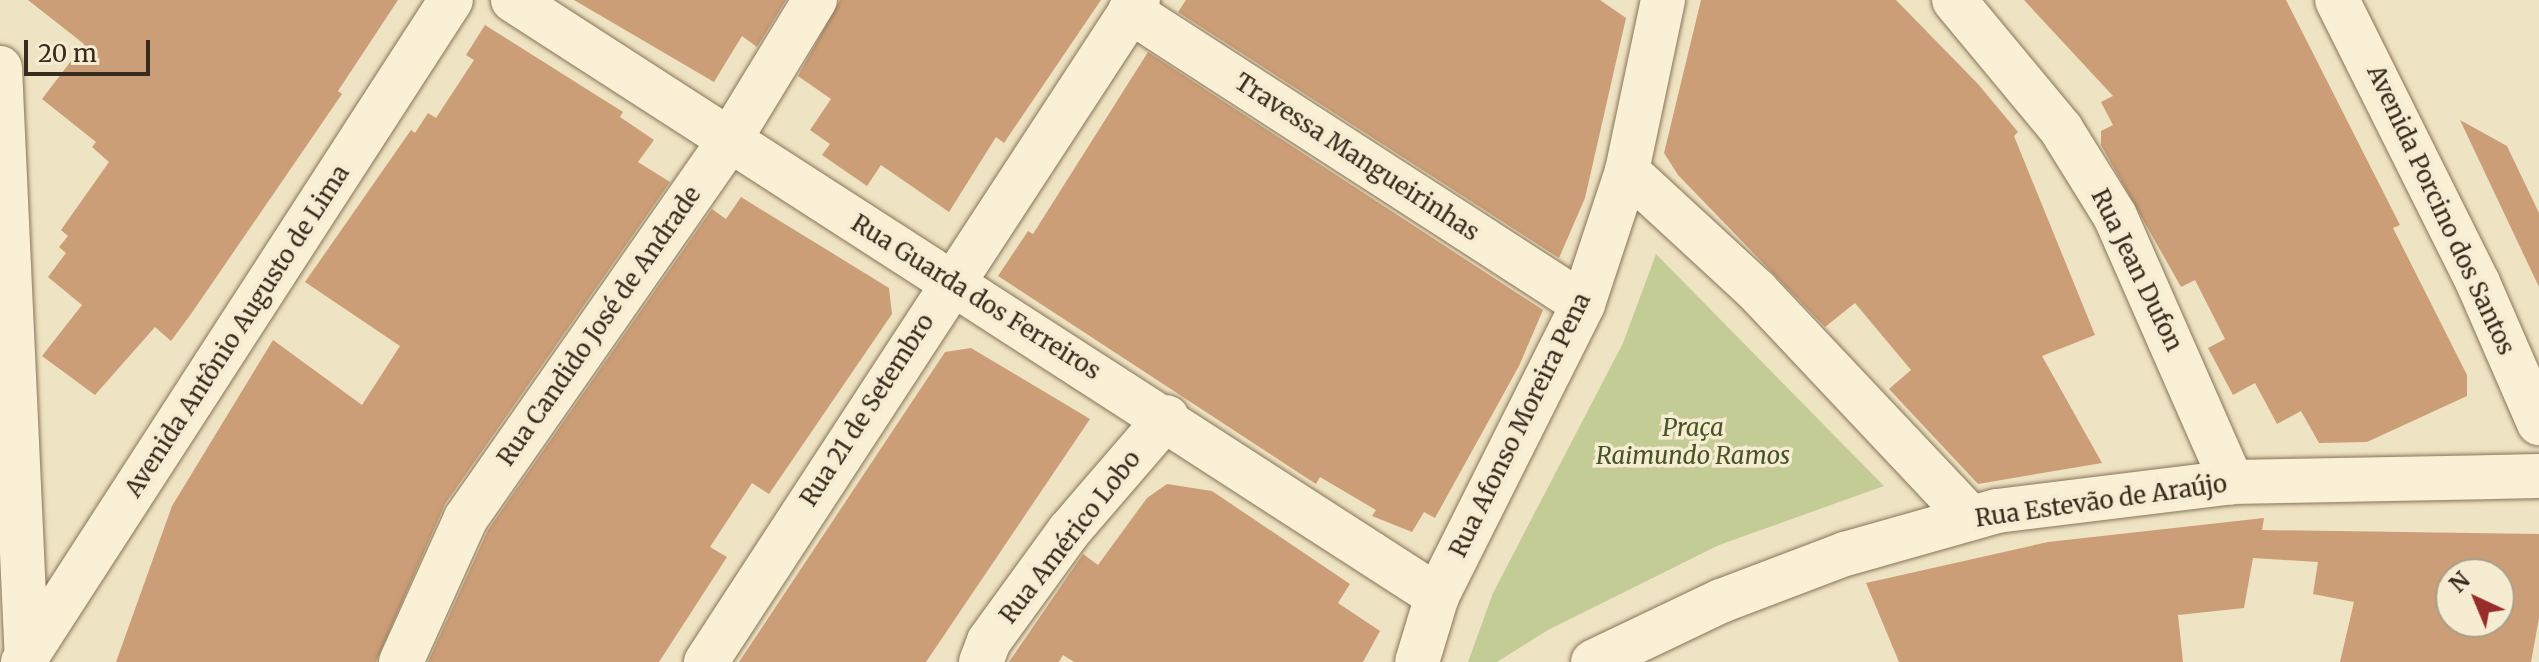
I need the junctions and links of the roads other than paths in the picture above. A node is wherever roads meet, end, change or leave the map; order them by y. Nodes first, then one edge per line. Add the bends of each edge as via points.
1 (451, 0) edge
2 (513, 0) edge
3 (815, 0) edge
4 (1663, 0) edge
5 (1954, 0) edge
6 (2337, 0) edge
7 (1134, 6) edge
8 (0, 68) edge
9 (730, 139) junction
10 (1627, 171) junction
11 (951, 282) junction
12 (1583, 304) junction
13 (1167, 417) junction
14 (2539, 423) edge
15 (2539, 476) edge
16 (2232, 482) junction
17 (1971, 518) junction
18 (1437, 596) junction
19 (26, 660) edge
20 (401, 662) edge
21 (706, 662) edge
22 (981, 662) edge
23 (1417, 662) edge
24 (1593, 662) edge

1 - 19 street, Avenida Antônio Augusto de Lima
2 - 9 street, Rua Guarda dos Ferreiros
3 - 9 street, Rua Candido José de Andrade
4 - 10 street, Rua Afonso Moreira Pena
5 - 16 street, Rua Jean Dufon via 2061,129 2115,216
6 - 14 street, Avenida Porcino dos Santos via 2478,283
7 - 11 street, Rua 21 de Setembro
7 - 12 street, Travessa Mangueirinhas
8 - 19 street
9 - 11 street, Rua Guarda dos Ferreiros
9 - 20 street, Rua Candido José de Andrade via 474,506
10 - 12 street, Rua Afonso Moreira Pena
10 - 17 street via 1757,291
11 - 13 street, Rua Guarda dos Ferreiros
11 - 21 street, Rua 21 de Setembro
12 - 18 street, Rua Afonso Moreira Pena
13 - 18 street, Rua Guarda dos Ferreiros
13 - 22 street, Rua Américo Lobo via 1069,531 989,641
15 - 16 street, Rua Estevão de Araújo
16 - 17 street, Rua Estevão de Araújo
17 - 24 street, Rua Estevão de Araújo via 1845,554 1721,601
18 - 23 street, Rua Afonso Moreira Pena

